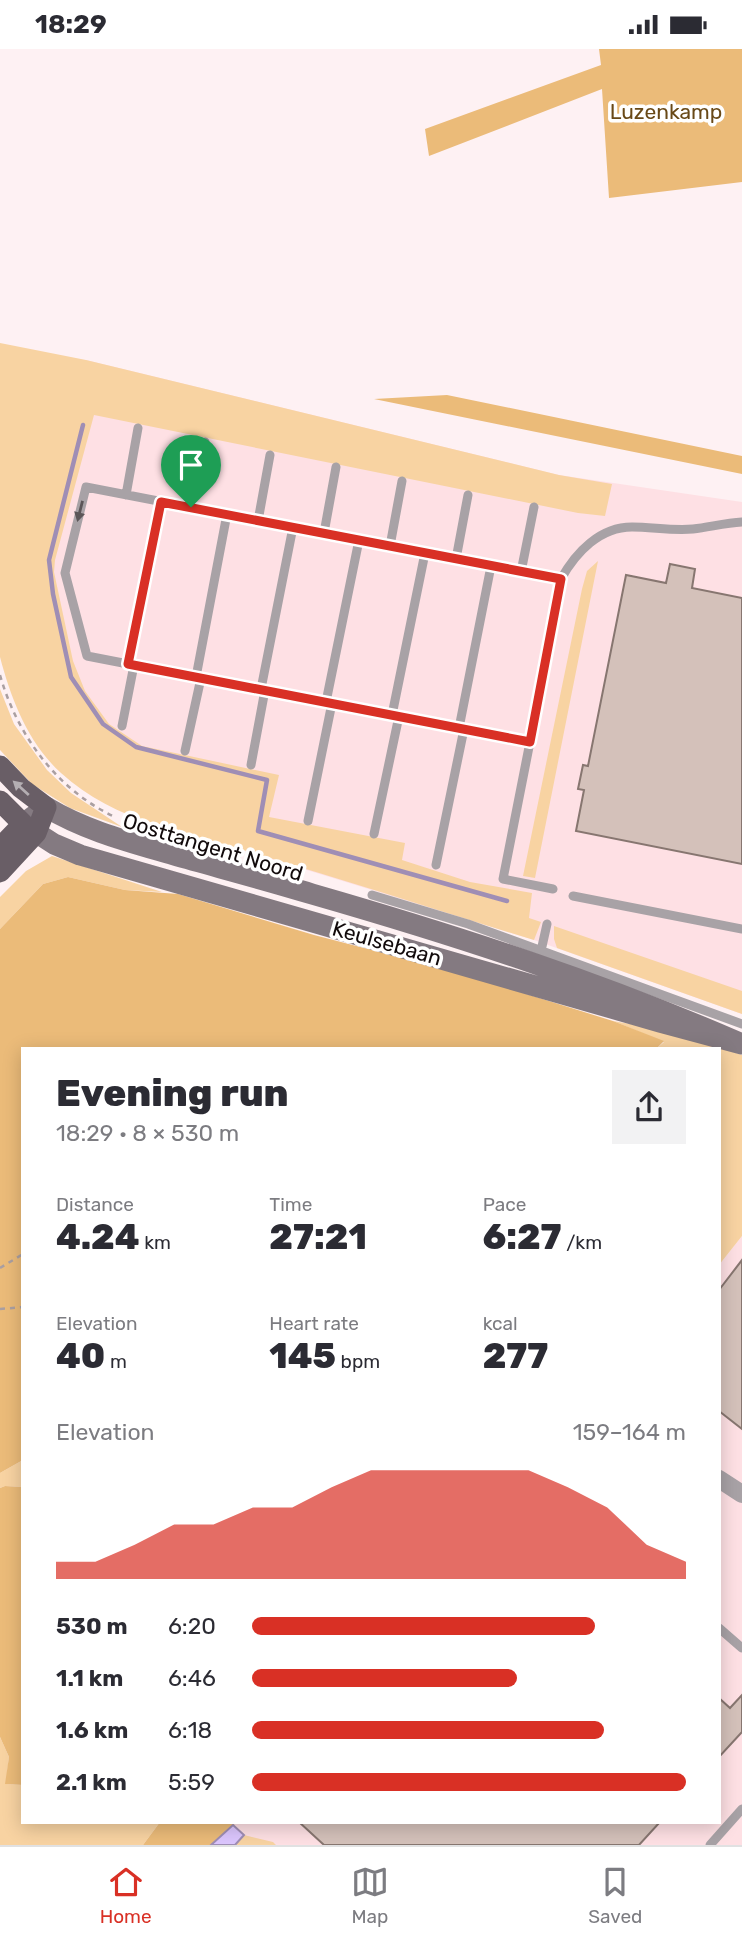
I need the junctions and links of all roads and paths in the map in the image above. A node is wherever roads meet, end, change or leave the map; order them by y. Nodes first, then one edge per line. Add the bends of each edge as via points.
1 (138, 428) dead end
2 (205, 442) dead end
3 (270, 455) dead end
4 (336, 467) dead end
5 (402, 481) dead end
6 (126, 495) junction
7 (468, 495) dead end
8 (161, 502) junction
9 (191, 507) junction
10 (534, 507) dead end
11 (227, 514) junction
12 (258, 520) junction
13 (742, 522) edge
14 (293, 527) junction
15 (324, 533) junction
16 (359, 540) junction
17 (390, 546) junction
18 (425, 553) junction
19 (456, 559) junction
20 (491, 566) junction
21 (521, 572) junction
22 (561, 579) junction
23 (131, 664) junction
24 (0, 675) edge
25 (198, 677) junction
26 (263, 690) junction
27 (329, 703) junction
28 (395, 716) junction
29 (122, 726) dead end
30 (461, 729) junction
31 (530, 742) junction
32 (185, 751) dead end
33 (251, 765) dead end
34 (0, 766) edge
35 (0, 801) edge
36 (46, 807) junction
37 (117, 818) dead end
38 (308, 821) dead end
39 (29, 829) junction
40 (374, 834) dead end
41 (0, 848) edge
42 (436, 865) dead end
43 (0, 872) edge
44 (553, 888) dead end
45 (372, 895) dead end
46 (573, 896) dead end
47 (547, 925) dead end
48 (742, 929) edge
49 (541, 951) junction
50 (742, 1024) edge
51 (742, 1044) edge
52 (21, 1255) edge
53 (0, 1268) edge
54 (21, 1307) edge
55 (0, 1309) edge
56 (721, 1480) edge
57 (742, 1495) edge
58 (721, 1630) edge
59 (742, 1648) edge
60 (742, 1809) edge
61 (710, 1845) edge

1 - 6 lane
2 - 9 lane
3 - 12 lane
4 - 15 lane
5 - 17 lane
6 - 8 lane
6 -> 23 lane via 86,487 65,572 87,656
7 - 19 lane
8 - 9 lane
8 - 23 lane
9 - 11 lane
10 - 21 lane
11 - 12 lane
11 - 25 lane
12 - 14 lane
13 - 22 lane via 693,529 607,531 587,544
14 - 15 lane
14 - 26 lane
15 - 16 lane
16 - 17 lane
16 - 27 lane
17 - 18 lane
18 - 19 lane
18 - 28 lane
19 - 20 lane
20 - 21 lane
20 - 30 lane
21 - 22 lane
22 - 31 lane
23 - 25 lane
23 - 29 lane
24 - 37 path, Oosttangent Noord via 26,737 55,773
25 - 26 lane
25 - 32 lane
26 - 27 lane
26 - 33 lane
27 - 28 lane
27 - 38 lane
28 - 30 lane
28 - 40 lane
30 - 31 lane
30 - 42 lane
31 - 44 lane via 503,879
36 -> 34 main road
35 - 39 main road
36 - 39 main road
36 - 51 main road, Keulsebaan via 124,841 504,953 665,1010
39 - 41 main road
39 - 43 main road
39 - 51 main road, Keulsebaan via 80,855 119,868
45 - 49 lane
46 - 48 lane
47 - 49 lane
49 - 50 lane
52 - 53 path
54 - 55 path
56 - 57 street
58 - 59 lane
60 - 61 lane

